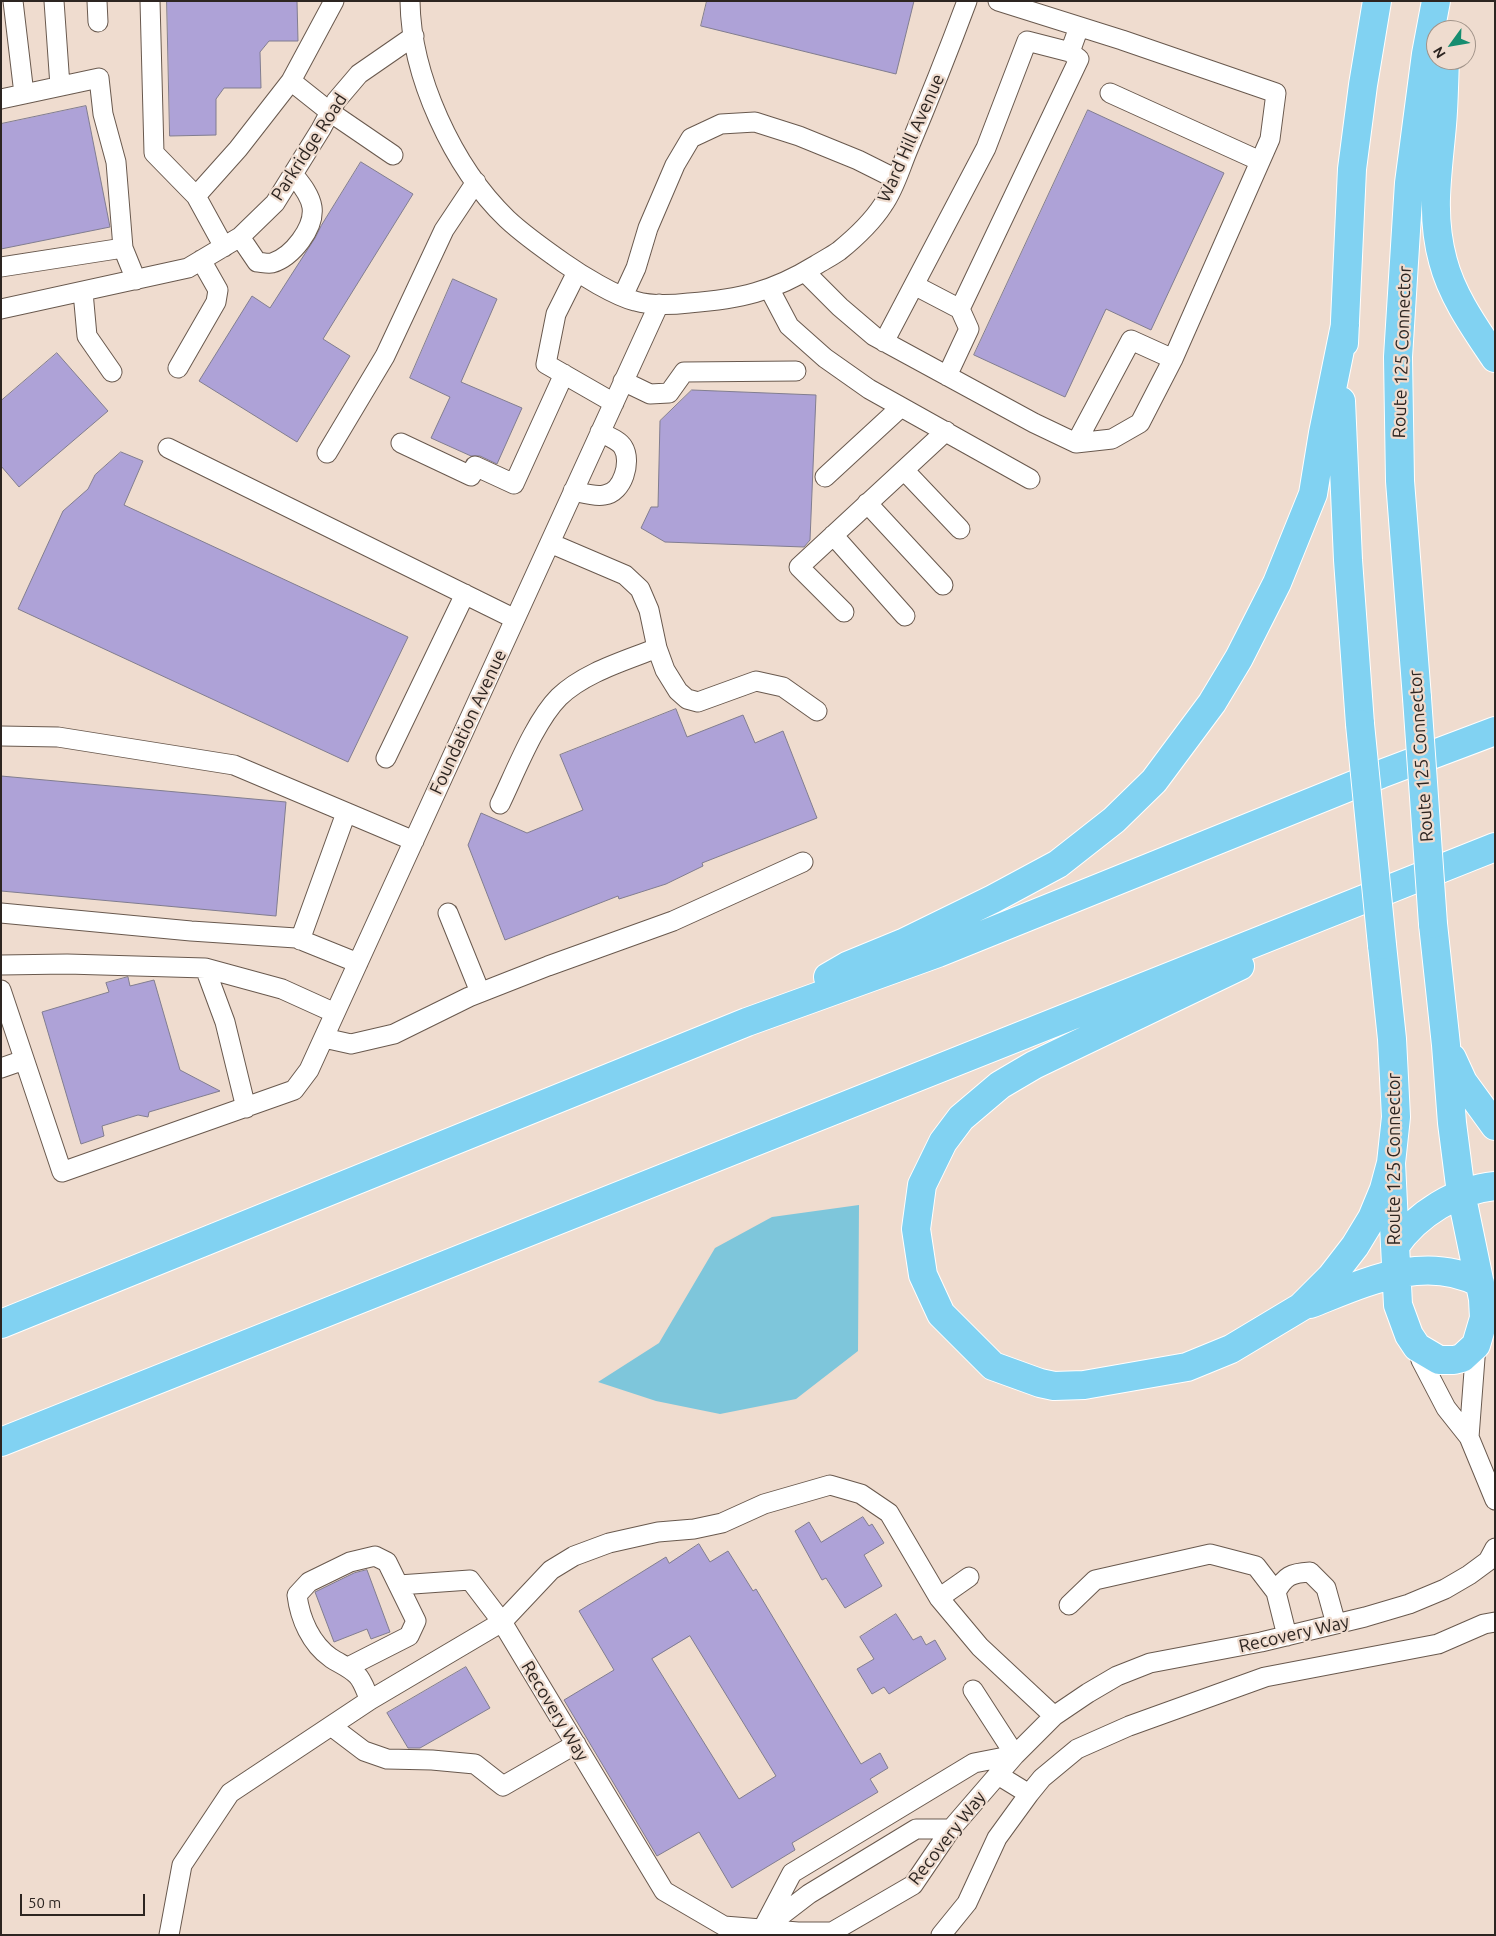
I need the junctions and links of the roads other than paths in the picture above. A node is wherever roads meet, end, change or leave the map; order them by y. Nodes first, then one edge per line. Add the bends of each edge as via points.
1 (13, 1) edge
2 (54, 1) edge
3 (97, 1) edge
4 (150, 1) edge
5 (334, 1) edge
6 (410, 1) edge
7 (967, 1) edge
8 (998, 1) edge
9 (1377, 1) edge
10 (1436, 1) edge
11 (1452, 1) edge
12 (1450, 20) edge
13 (98, 22) dead end
14 (1079, 27) junction
15 (414, 36) junction
16 (1070, 52) junction
17 (1445, 70) edge
18 (291, 81) junction
19 (22, 86) junction
20 (60, 86) junction
21 (1110, 93) dead end
22 (1, 99) edge
23 (330, 112) junction
24 (393, 155) dead end
25 (1260, 161) junction
26 (293, 174) junction
27 (896, 179) junction
28 (476, 182) junction
29 (196, 196) junction
30 (240, 237) junction
31 (224, 247) junction
32 (123, 248) junction
33 (201, 260) junction
34 (1, 267) edge
35 (577, 272) junction
36 (805, 272) junction
37 (136, 280) junction
38 (914, 285) junction
39 (770, 290) junction
40 (83, 292) junction
41 (623, 296) junction
42 (659, 304) junction
43 (1, 309) edge
44 (960, 309) junction
45 (1345, 325) junction
46 (884, 342) junction
47 (1495, 358) edge
48 (1173, 359) junction
49 (178, 368) dead end
50 (796, 371) dead end
51 (112, 372) dead end
52 (564, 374) junction
53 (947, 376) junction
54 (623, 381) junction
55 (614, 403) junction
56 (902, 407) junction
57 (946, 431) junction
58 (600, 432) junction
59 (400, 443) dead end
60 (1076, 443) junction
61 (168, 448) dead end
62 (327, 453) dead end
63 (904, 470) junction
64 (825, 477) dead end
65 (1030, 479) dead end
66 (573, 491) junction
67 (867, 503) junction
68 (960, 529) dead end
69 (833, 535) junction
70 (550, 543) junction
71 (943, 585) dead end
72 (465, 594) junction
73 (844, 612) dead end
74 (905, 616) dead end
75 (515, 619) junction
76 (658, 648) junction
77 (817, 711) dead end
78 (1495, 731) edge
79 (1, 736) edge
80 (386, 758) dead end
81 (500, 804) dead end
82 (346, 813) junction
83 (414, 841) junction
84 (1495, 847) edge
85 (803, 862) dead end
86 (1336, 910) junction
87 (1, 913) edge
88 (448, 913) dead end
89 (300, 940) junction
90 (358, 963) junction
91 (1, 965) edge
92 (204, 968) junction
93 (1, 990) edge
94 (480, 992) junction
95 (335, 1013) junction
96 (747, 1022) junction
97 (324, 1038) junction
98 (1446, 1045) junction
99 (24, 1060) junction
100 (1, 1068) edge
101 (246, 1108) junction
102 (1495, 1126) edge
103 (1391, 1163) junction
104 (1495, 1186) edge
105 (1461, 1193) junction
106 (1395, 1246) junction
107 (1396, 1274) junction
108 (1480, 1283) junction
109 (1302, 1307) junction
110 (1, 1324) edge
111 (1476, 1345) junction
112 (1417, 1348) junction
113 (1469, 1437) junction
114 (1, 1442) edge
115 (1495, 1500) edge
116 (1495, 1548) edge
117 (969, 1577) dead end
118 (399, 1585) junction
119 (1276, 1592) junction
120 (939, 1598) junction
121 (1069, 1605) dead end
122 (502, 1622) junction
123 (1495, 1622) edge
124 (1336, 1624) junction
125 (1287, 1636) junction
126 (348, 1667) junction
127 (973, 1690) dead end
128 (370, 1700) junction
129 (1054, 1716) junction
130 (330, 1726) junction
131 (576, 1744) junction
132 (1015, 1755) junction
133 (998, 1775) junction
134 (1029, 1794) junction
135 (951, 1829) junction
136 (728, 1930) edge
137 (762, 1930) junction
138 (169, 1935) edge
139 (941, 1935) edge

1 - 19 street
2 - 20 street
3 - 13 street
4 - 29 street via 154,153
5 - 18 street
6 - 15 street, Ward Hill Avenue
7 - 27 street, Ward Hill Avenue
8 - 14 street
9 - 45 highway, Route 125 Connector via 1352,169
10 - 98 highway, Route 125 Connector, bridge via 1409,183 1398,357 1400,481 1433,924
11 - 12 highway
14 - 16 street
14 - 25 street via 1276,93 1270,139
15 - 23 street, Parkridge Road via 359,74
15 - 28 street, Ward Hill Avenue via 431,105
16 - 38 street via 1027,41 986,148
16 - 44 street via 1079,59
17 - 47 highway via 1435,188 1437,228 1443,262 1454,290
18 - 23 street
18 - 29 street
19 - 20 street
19 - 22 street
20 - 32 street via 99,78 103,114 116,162
21 - 25 street
23 - 24 street
23 - 26 street, Parkridge Road
25 - 48 street
26 - 30 street, Parkridge Road via 275,203
26 - 30 street via 312,205 309,227 298,242 285,257 270,264 257,262
27 - 36 street, Ward Hill Avenue via 884,204 859,232 838,251
27 - 41 street via 799,136 755,122 721,124 691,138 674,165
28 - 35 street, Ward Hill Avenue via 507,218
28 - 62 street via 444,230 385,356
29 - 31 street
30 - 31 street, Parkridge Road
31 - 33 street, Parkridge Road
32 - 34 street
32 - 37 street
33 - 37 street, Parkridge Road via 188,268
33 - 49 street via 218,290 216,302
35 - 41 street, Ward Hill Avenue
35 - 52 street via 556,314 546,364
36 - 39 street, Ward Hill Avenue
36 - 46 street via 840,307
37 - 40 street, Parkridge Road
38 - 44 street
38 - 46 street
39 - 42 street, Ward Hill Avenue via 707,302
39 - 56 street via 789,326 818,352 869,389
40 - 43 street, Parkridge Road
40 - 51 street via 87,336
41 - 42 street, Ward Hill Avenue
42 - 54 street, Foundation Avenue
44 - 53 street via 969,329
45 - 96 highway via 1313,494 1277,582 1212,704 1154,781 1114,820 1058,864 903,943 846,966
45 - 103 highway, Route 125 Connector, bridge via 1341,390 1348,560 1360,724 1392,1039 1396,1117
46 - 53 street
48 - 60 street via 1140,422 1112,439
48 - 60 street via 1131,340
50 - 54 street via 684,372 669,393 650,394
52 - 55 street
52 - 59 street via 514,484 475,466 471,476
53 - 60 street
54 - 55 street, Foundation Avenue
55 - 58 street, Foundation Avenue
56 - 57 street
56 - 64 street
57 - 63 street
57 - 65 street
58 - 66 street, Foundation Avenue
58 - 66 street via 622,445 627,461 623,478 611,494 603,496
61 - 72 street
63 - 67 street
63 - 68 street
66 - 70 street, Foundation Avenue
67 - 69 street
67 - 71 street
69 - 73 street via 798,567
69 - 74 street
70 - 75 street, Foundation Avenue
70 - 76 street via 624,575 640,589
72 - 75 street
72 - 80 street
75 - 83 street, Foundation Avenue
76 - 77 street via 666,670 686,699 698,702 756,681 783,686
76 - 81 street via 589,676 560,696 544,714
78 - 96 highway via 938,953
79 - 82 street via 58,737 234,765
82 - 83 street
82 - 89 street
83 - 90 street, Foundation Avenue
84 - 86 highway
85 - 94 street via 673,922
86 - 109 highway via 1268,953 1034,1065 1000,1085 960,1118 943,1142 922,1185 916,1230 923,1275 941,1314 993,1366 1054,1386 1084,1385 1187,1367 1231,1348
86 - 114 highway
87 - 89 street
88 - 94 street
89 - 90 street
90 - 95 street, Foundation Avenue
91 - 92 street
92 - 95 street via 282,989
92 - 101 street via 225,1022
93 - 99 street
94 - 97 street via 394,1034 351,1044
95 - 97 street, Foundation Avenue
96 - 110 highway
97 - 101 street, Foundation Avenue via 310,1070 294,1090
98 - 102 highway via 1463,1082
98 - 105 highway, Route 125 Connector
99 - 100 street
99 - 101 street, Foundation Avenue via 62,1172
103 - 106 highway, Route 125 Connector
103 - 109 highway via 1372,1218 1355,1246
104 - 105 highway
105 - 106 highway via 1405,1231
105 - 108 highway, Route 125 Connector
106 - 107 highway, Route 125 Connector
107 - 108 highway via 1442,1270
107 - 109 highway
107 - 112 highway, Route 125 Connector via 1398,1305
108 - 111 highway, Route 125 Connector via 1484,1318
111 - 112 highway via 1462,1358 1454,1360 1439,1360
111 - 113 street
112 - 113 street via 1446,1408
113 - 115 street
116 - 124 street, Recovery Way via 1488,1561 1445,1589 1409,1604
117 - 120 street
118 - 122 street, Recovery Way via 470,1580
118 - 126 street via 416,1621 409,1636
118 - 126 street via 387,1562 375,1556 350,1562 309,1582 297,1595 308,1632 318,1648
119 - 121 street via 1256,1566 1210,1554 1096,1580
119 - 124 street via 1283,1580 1295,1573 1310,1572 1326,1588
119 - 125 street
120 - 122 street via 889,1513 861,1494 830,1485 764,1504 722,1523 694,1530 658,1532 609,1543 574,1556 552,1570
120 - 129 street via 980,1647
122 - 128 street
122 - 131 street, Recovery Way
123 - 134 street via 1438,1644 1265,1677 1129,1726 1077,1749 1042,1778
124 - 125 street, Recovery Way
125 - 129 street, Recovery Way via 1150,1663 1116,1676
126 - 128 street via 359,1677
127 - 132 street
128 - 130 street
129 - 132 street, Recovery Way
130 - 131 street via 364,1750 386,1760 475,1764 503,1786
130 - 138 street via 230,1793 182,1865
131 - 136 street, Recovery Way via 664,1891
132 - 133 street, Recovery Way
132 - 137 street via 974,1763 792,1873
133 - 134 street
133 - 135 street, Recovery Way
134 - 139 street via 998,1838 967,1903
135 - 137 street via 916,1829 810,1894
135 - 137 street, Recovery Way via 913,1885 832,1932
136 - 137 street, Recovery Way

